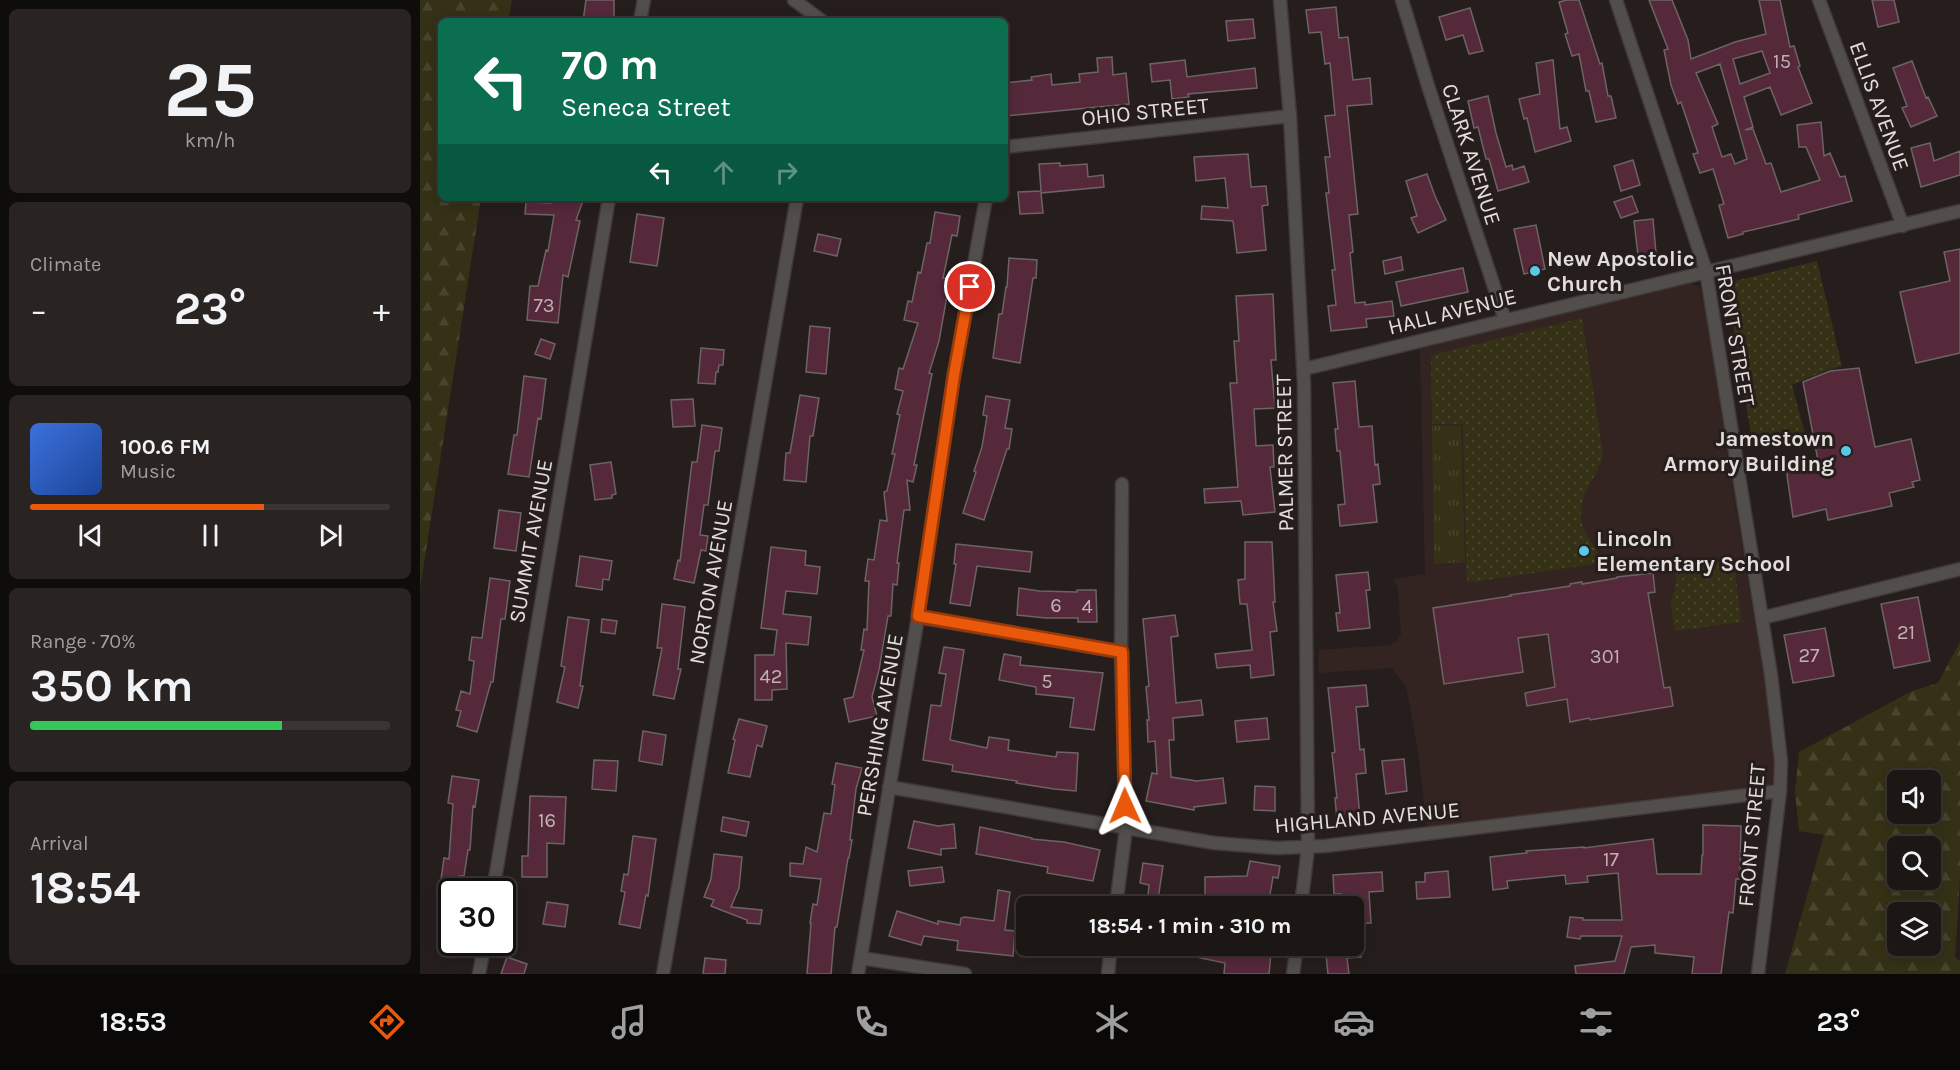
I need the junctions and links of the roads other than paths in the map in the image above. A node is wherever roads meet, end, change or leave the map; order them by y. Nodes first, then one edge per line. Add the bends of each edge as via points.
1 (644, 0) edge
2 (794, 0) edge
3 (1280, 0) edge
4 (1402, 0) edge
5 (1616, 0) edge
6 (1819, 0) edge
7 (641, 18) edge
8 (818, 18) edge
9 (1290, 116) junction
10 (1008, 147) edge
11 (608, 201) edge
12 (796, 201) edge
13 (985, 201) edge
14 (1960, 212) edge
15 (1903, 226) junction
16 (1706, 271) junction
17 (1505, 320) junction
18 (1304, 369) junction
19 (1122, 484) dead end
20 (1960, 569) edge
21 (918, 616) junction
22 (1762, 618) junction
23 (1122, 652) junction
24 (889, 787) junction
25 (1780, 791) junction
26 (1126, 828) junction
27 (1308, 848) junction
28 (495, 878) edge
29 (1117, 896) edge
30 (1302, 896) edge
31 (482, 956) edge
32 (1110, 956) edge
33 (1295, 956) edge
34 (861, 958) junction
35 (479, 974) edge
36 (663, 974) edge
37 (858, 974) edge
38 (965, 974) edge
39 (1108, 974) edge
40 (1293, 974) edge
41 (1758, 974) edge

1 - 7 street
2 - 8 street
3 - 9 street, PALMER STREET
4 - 17 street, CLARK AVENUE
5 - 16 street, FRONT STREET
6 - 15 street, ELLIS AVENUE
9 - 10 street, OHIO STREET
9 - 18 street, PALMER STREET
11 - 28 street, SUMMIT AVENUE
12 - 36 street, NORTON AVENUE
13 - 21 street, PERSHING AVENUE via 954,375
14 - 15 street, HALL AVENUE
15 - 16 street, HALL AVENUE
16 - 17 street, HALL AVENUE
16 - 22 street, FRONT STREET
17 - 18 street, HALL AVENUE
18 - 27 street, PALMER STREET
19 - 23 street
20 - 22 street
21 - 23 street
21 - 24 street, PERSHING AVENUE
22 - 25 street, FRONT STREET via 1781,761
23 - 26 street
24 - 26 street, HIGHLAND AVENUE
24 - 34 street, PERSHING AVENUE
25 - 27 street, HIGHLAND AVENUE
25 - 41 street, FRONT STREET
26 - 27 street, HIGHLAND AVENUE via 1214,843
26 - 29 street
27 - 30 street, PALMER STREET
31 - 35 street
32 - 39 street
33 - 40 street
34 - 37 street, PERSHING AVENUE
34 - 38 street

